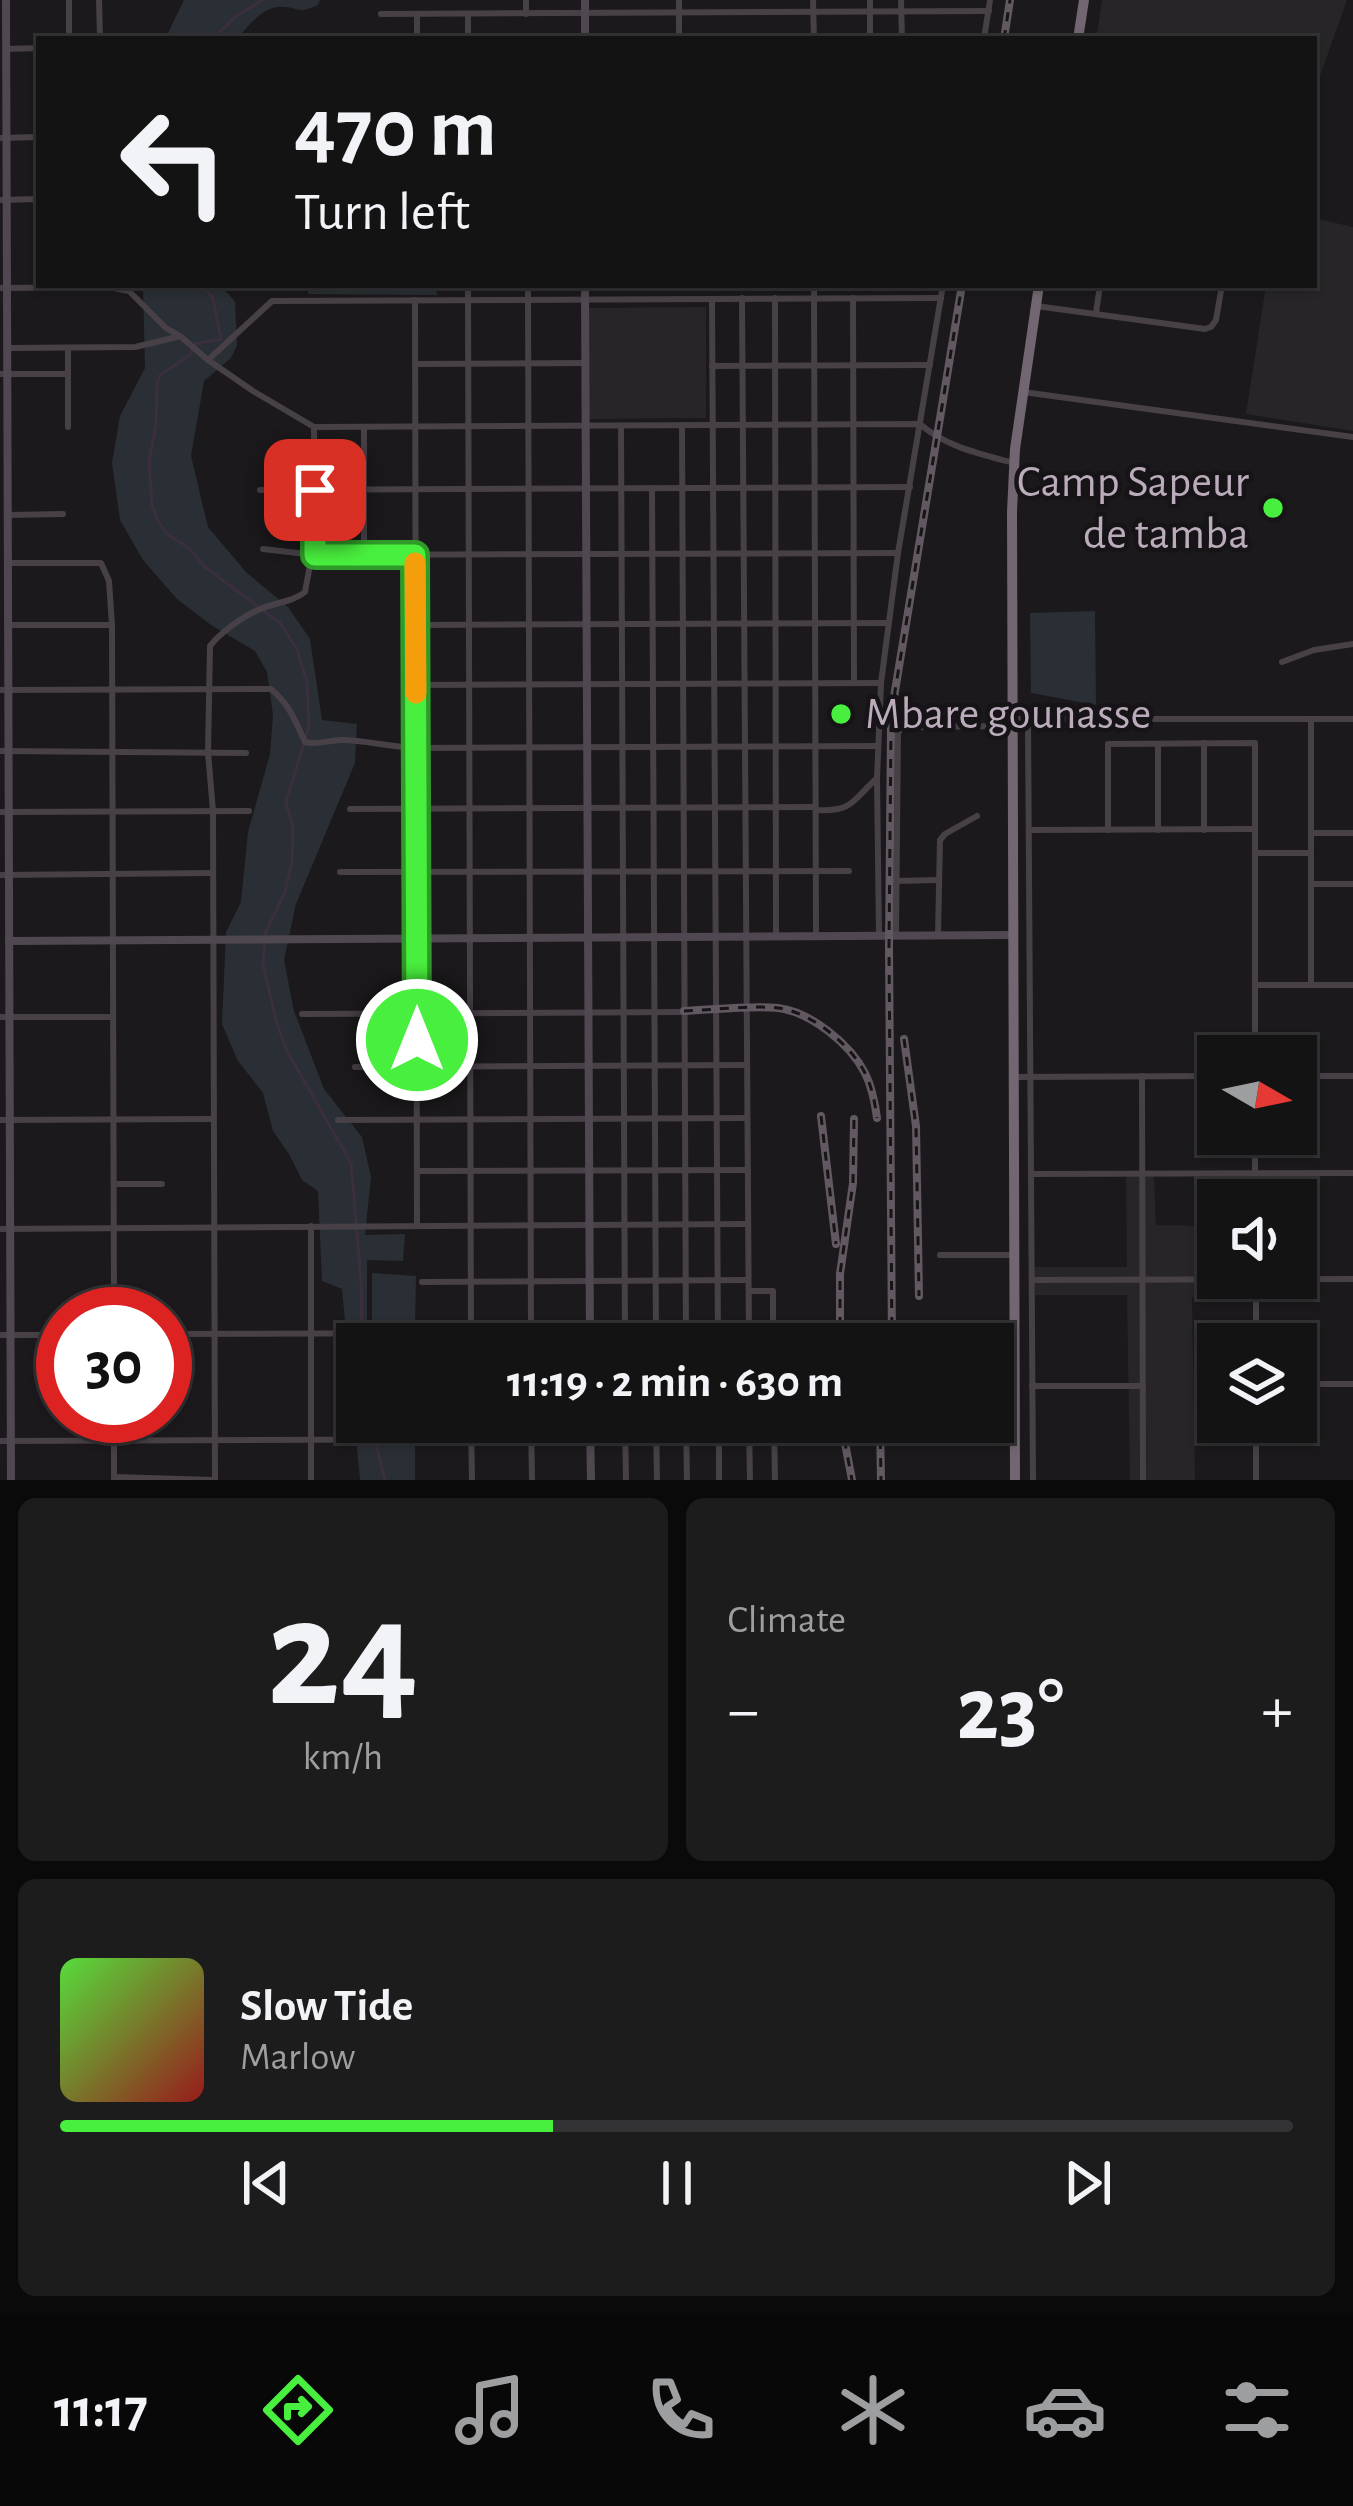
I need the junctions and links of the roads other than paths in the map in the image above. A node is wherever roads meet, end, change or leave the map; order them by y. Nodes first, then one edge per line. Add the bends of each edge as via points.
1 (6, 0) edge
2 (69, 0) edge
3 (99, 0) edge
4 (526, 0) edge
5 (585, 0) edge
6 (679, 0) edge
7 (813, 0) edge
8 (870, 0) edge
9 (902, 0) edge
10 (990, 0) edge
11 (1084, 0) edge
12 (988, 11) junction
13 (814, 12) junction
14 (871, 12) junction
15 (902, 12) junction
16 (679, 13) junction
17 (381, 14) dead end
18 (417, 14) junction
19 (467, 14) junction
20 (526, 14) junction
21 (585, 14) junction
22 (69, 36) edge
23 (100, 36) edge
24 (417, 36) edge
25 (468, 36) edge
26 (585, 36) edge
27 (679, 36) edge
28 (814, 36) edge
29 (870, 36) edge
30 (902, 36) edge
31 (984, 36) edge
32 (1078, 36) edge
33 (36, 48) edge
34 (6, 49) junction
35 (3, 66) edge
36 (36, 137) edge
37 (3, 138) edge
38 (3, 200) edge
39 (36, 200) edge
40 (3, 287) edge
41 (36, 287) edge
42 (116, 288) edge
43 (468, 288) edge
44 (528, 288) edge
45 (585, 288) edge
46 (679, 288) edge
47 (814, 288) edge
48 (943, 288) edge
49 (1039, 288) edge
50 (1100, 288) edge
51 (1221, 288) edge
52 (712, 298) junction
53 (742, 298) junction
54 (775, 298) junction
55 (814, 298) junction
56 (853, 298) junction
57 (941, 298) junction
58 (528, 299) junction
59 (585, 299) junction
60 (679, 299) junction
61 (415, 300) junction
62 (468, 300) junction
63 (1036, 305) junction
64 (1096, 314) junction
65 (180, 336) junction
66 (7, 348) junction
67 (68, 348) junction
68 (208, 360) junction
69 (469, 363) junction
70 (529, 363) junction
71 (585, 363) junction
72 (415, 364) junction
73 (743, 365) junction
74 (775, 365) junction
75 (814, 365) junction
76 (854, 365) junction
77 (930, 365) junction
78 (712, 366) junction
79 (3, 374) edge
80 (68, 374) junction
81 (1023, 392) junction
82 (815, 424) junction
83 (854, 424) junction
84 (920, 424) junction
85 (4, 425) edge
86 (682, 425) junction
87 (712, 425) junction
88 (743, 425) junction
89 (775, 425) junction
90 (469, 426) junction
91 (529, 426) junction
92 (585, 426) junction
93 (620, 426) junction
94 (68, 427) dead end
95 (314, 427) junction
96 (364, 427) junction
97 (415, 427) junction
98 (1353, 437) edge
99 (4, 463) edge
100 (1014, 463) junction
101 (775, 487) junction
102 (815, 487) junction
103 (854, 487) junction
104 (910, 487) junction
105 (529, 488) junction
106 (586, 488) junction
107 (621, 488) junction
108 (652, 488) junction
109 (682, 488) junction
110 (713, 488) junction
111 (744, 488) junction
112 (364, 489) junction
113 (415, 489) junction
114 (469, 489) junction
115 (260, 490) dead end
116 (315, 490) junction
117 (8, 514) junction
118 (63, 514) dead end
119 (263, 549) dead end
120 (744, 553) junction
121 (775, 553) junction
122 (815, 553) junction
123 (854, 553) junction
124 (898, 553) junction
125 (529, 554) junction
126 (586, 554) junction
127 (621, 554) junction
128 (652, 554) junction
129 (682, 554) junction
130 (713, 554) junction
131 (315, 555) junction
132 (364, 555) junction
133 (415, 555) junction
134 (469, 555) junction
135 (8, 563) junction
136 (5, 618) edge
137 (776, 623) junction
138 (815, 623) junction
139 (854, 623) junction
140 (889, 623) junction
141 (586, 624) junction
142 (621, 624) junction
143 (652, 624) junction
144 (682, 624) junction
145 (714, 624) junction
146 (744, 624) junction
147 (112, 625) junction
148 (416, 625) junction
149 (469, 625) junction
150 (529, 625) junction
151 (1353, 644) edge
152 (1282, 662) dead end
153 (815, 683) junction
154 (854, 683) junction
155 (880, 683) junction
156 (622, 684) junction
157 (652, 684) junction
158 (683, 684) junction
159 (714, 684) junction
160 (745, 684) junction
161 (776, 684) junction
162 (470, 685) junction
163 (530, 685) junction
164 (587, 685) junction
165 (416, 686) junction
166 (4, 690) edge
167 (112, 690) junction
168 (208, 690) junction
169 (1028, 719) junction
170 (1353, 719) edge
171 (1311, 720) junction
172 (1013, 723) junction
173 (1204, 743) junction
174 (1158, 744) junction
175 (816, 746) junction
176 (878, 746) junction
177 (622, 747) junction
178 (653, 747) junction
179 (683, 747) junction
180 (715, 747) junction
181 (745, 747) junction
182 (776, 747) junction
183 (416, 748) junction
184 (470, 748) junction
185 (530, 748) junction
186 (587, 748) junction
187 (112, 750) junction
188 (4, 751) edge
189 (208, 752) junction
190 (246, 752) dead end
191 (877, 778) junction
192 (776, 807) junction
193 (530, 808) junction
194 (587, 808) junction
195 (622, 808) junction
196 (653, 808) junction
197 (683, 808) junction
198 (715, 808) junction
199 (746, 808) junction
200 (816, 808) junction
201 (350, 809) dead end
202 (416, 809) junction
203 (470, 809) junction
204 (213, 811) junction
205 (249, 811) dead end
206 (4, 812) edge
207 (113, 812) junction
208 (977, 816) dead end
209 (1029, 830) junction
210 (1108, 830) junction
211 (1158, 830) junction
212 (1204, 830) junction
213 (1255, 830) junction
214 (1311, 833) junction
215 (1353, 833) edge
216 (1255, 853) junction
217 (1311, 853) junction
218 (816, 869) junction
219 (654, 870) junction
220 (684, 870) junction
221 (715, 870) junction
222 (746, 870) junction
223 (776, 870) junction
224 (470, 871) junction
225 (530, 871) junction
226 (587, 871) junction
227 (623, 871) junction
228 (849, 871) dead end
229 (340, 872) dead end
230 (416, 872) junction
231 (4, 874) edge
232 (113, 874) junction
233 (213, 874) junction
234 (938, 880) junction
235 (896, 881) junction
236 (1311, 884) junction
237 (1353, 884) edge
238 (879, 935) junction
239 (896, 935) junction
240 (938, 935) junction
241 (1013, 935) junction
242 (716, 936) junction
243 (746, 936) junction
244 (776, 936) junction
245 (816, 936) junction
246 (530, 937) junction
247 (588, 937) junction
248 (623, 937) junction
249 (654, 937) junction
250 (684, 937) junction
251 (416, 938) junction
252 (470, 938) junction
253 (113, 940) junction
254 (214, 940) junction
255 (4, 941) edge
256 (1255, 985) junction
257 (1311, 985) junction
258 (1353, 985) edge
259 (588, 1012) junction
260 (623, 1012) junction
261 (654, 1012) junction
262 (685, 1012) junction
263 (417, 1013) junction
264 (470, 1013) junction
265 (530, 1013) junction
266 (302, 1014) dead end
267 (4, 1017) edge
268 (113, 1017) junction
269 (1255, 1035) edge
270 (685, 1065) junction
271 (717, 1065) junction
272 (747, 1065) junction
273 (470, 1066) junction
274 (530, 1066) junction
275 (588, 1066) junction
276 (624, 1066) junction
277 (655, 1066) junction
278 (355, 1067) dead end
279 (417, 1067) junction
280 (1142, 1076) junction
281 (1197, 1076) edge
282 (1317, 1076) edge
283 (1353, 1076) edge
284 (1014, 1077) junction
285 (1030, 1077) junction
286 (624, 1118) junction
287 (655, 1118) junction
288 (685, 1118) junction
289 (717, 1118) junction
290 (748, 1118) junction
291 (114, 1119) junction
292 (214, 1119) junction
293 (417, 1119) junction
294 (471, 1119) junction
295 (531, 1119) junction
296 (589, 1119) junction
297 (4, 1120) edge
298 (338, 1120) dead end
299 (1256, 1155) edge
300 (589, 1170) junction
301 (624, 1170) junction
302 (655, 1170) junction
303 (685, 1170) junction
304 (717, 1170) junction
305 (748, 1170) junction
306 (417, 1171) junction
307 (471, 1171) junction
308 (531, 1171) junction
309 (1256, 1173) junction
310 (1353, 1173) edge
311 (1031, 1174) junction
312 (1143, 1174) junction
313 (1256, 1179) edge
314 (114, 1184) junction
315 (162, 1184) dead end
316 (686, 1224) junction
317 (718, 1224) junction
318 (748, 1224) junction
319 (531, 1225) junction
320 (625, 1225) junction
321 (656, 1225) junction
322 (311, 1226) junction
323 (417, 1226) junction
324 (471, 1226) junction
325 (589, 1226) junction
326 (214, 1227) junction
327 (114, 1228) junction
328 (5, 1229) edge
329 (940, 1255) dead end
330 (1014, 1255) junction
331 (1317, 1279) edge
332 (1353, 1279) edge
333 (686, 1280) junction
334 (718, 1280) junction
335 (748, 1280) junction
336 (1032, 1280) junction
337 (1143, 1280) junction
338 (1197, 1280) edge
339 (590, 1281) junction
340 (625, 1281) junction
341 (656, 1281) junction
342 (422, 1282) dead end
343 (471, 1282) junction
344 (531, 1282) junction
345 (114, 1287) edge
346 (748, 1291) junction
347 (471, 1323) edge
348 (531, 1323) edge
349 (590, 1323) edge
350 (625, 1323) edge
351 (656, 1323) edge
352 (686, 1323) edge
353 (718, 1323) edge
354 (749, 1323) edge
355 (773, 1323) edge
356 (192, 1334) edge
357 (214, 1334) junction
358 (311, 1334) junction
359 (336, 1334) edge
360 (5, 1335) edge
361 (36, 1335) edge
362 (1015, 1376) joint
363 (1317, 1384) edge
364 (1353, 1384) edge
365 (1032, 1386) junction
366 (1143, 1386) junction
367 (5, 1441) edge
368 (36, 1441) edge
369 (192, 1441) edge
370 (215, 1441) junction
371 (311, 1441) junction
372 (336, 1441) edge
373 (114, 1443) edge
374 (472, 1443) edge
375 (532, 1443) edge
376 (590, 1443) edge
377 (626, 1443) edge
378 (657, 1443) edge
379 (687, 1443) edge
380 (719, 1443) edge
381 (749, 1443) edge
382 (774, 1443) edge
383 (1256, 1443) edge
384 (114, 1478) edge
385 (11, 1480) edge
386 (214, 1480) edge
387 (311, 1480) edge
388 (472, 1480) edge
389 (532, 1480) edge
390 (591, 1480) edge
391 (626, 1480) edge
392 (657, 1480) edge
393 (687, 1480) edge
394 (719, 1480) edge
395 (750, 1480) edge
396 (775, 1480) edge
397 (1015, 1480) edge
398 (1033, 1480) edge
399 (1144, 1480) edge
400 (1256, 1480) edge

1 - 34 street
2 - 22 street
3 - 23 street
4 - 20 street
5 - 21 street
6 - 16 street
7 - 13 street
8 - 14 street
9 - 15 street
10 - 12 street
11 - 32 highway
12 - 15 street
12 - 31 street
13 - 14 street
13 - 16 street
13 - 28 street
14 - 15 street
14 - 29 street
15 - 30 street
16 - 21 street
16 - 27 street
17 - 18 street
18 - 19 street
18 - 24 street
19 - 20 street
19 - 25 street
20 - 21 street
21 - 26 street
33 - 34 street
34 - 35 street
35 - 37 street
36 - 37 street
37 - 38 street
38 - 39 street
38 - 40 street
40 - 41 street
40 - 66 street
42 - 65 street
43 - 62 street
44 - 58 street
45 - 59 street
46 - 60 street
47 - 55 street
48 - 57 street
49 - 63 highway
50 - 64 street
51 - 64 street via 1211,328
52 - 53 street
52 - 60 street
52 - 78 street
53 - 54 street
53 - 73 street
54 - 55 street
54 - 74 street
55 - 56 street
55 - 75 street
56 - 57 street
56 - 76 street
57 - 77 street
58 - 59 street
58 - 62 street
58 - 70 street
59 - 60 street
59 - 71 street
61 - 62 street
61 - 68 street via 272,301
61 - 72 street
62 - 69 street
63 - 64 street
63 - 81 highway
65 - 67 street via 136,347
65 - 68 street
66 - 67 street
66 - 79 street
67 - 80 street
68 - 95 street
69 - 70 street
69 - 72 street
69 - 90 street
70 - 71 street
70 - 91 street
71 - 92 street
72 - 97 street
73 - 74 street
73 - 78 street
73 - 88 street
74 - 75 street
74 - 89 street
75 - 76 street
75 - 82 street
76 - 77 street
76 - 83 street
77 - 84 street
78 - 87 street
79 - 80 street
79 - 85 street
80 - 94 street
81 - 98 street
81 - 100 highway
82 - 83 street
82 - 89 street
82 - 102 street
83 - 84 street
83 - 103 street
84 - 100 street via 936,438
84 - 104 street
85 - 99 street
86 - 87 street
86 - 93 street
86 - 109 street
87 - 88 street
87 - 110 street
88 - 89 street
88 - 111 street
89 - 101 street
90 - 91 street
90 - 97 street
90 - 114 street
91 - 92 street
91 - 105 street
92 - 93 street
92 - 106 street
93 - 107 street
95 - 96 street
95 - 116 street
96 - 97 street
96 - 112 street
97 - 113 street
99 - 117 street
100 - 172 highway
101 - 102 street
101 - 111 street
101 - 121 street
102 - 103 street
102 - 122 street
103 - 104 street
103 - 123 street
104 - 124 street
105 - 106 street
105 - 114 street
105 - 125 street
106 - 107 street
106 - 126 street
107 - 108 street
107 - 127 street
108 - 109 street
108 - 128 street
109 - 110 street
109 - 129 street
110 - 111 street
110 - 130 street
111 - 120 street
112 - 113 street
112 - 116 street
112 - 132 street
113 - 114 street
113 - 133 street
114 - 134 street
115 - 116 street
116 - 131 street
117 - 118 street
117 - 135 street
119 - 131 street
120 - 121 street
120 - 130 street
120 - 146 street
121 - 122 street
121 - 137 street
122 - 123 street
122 - 138 street
123 - 124 street
123 - 139 street
124 - 140 street
125 - 126 street
125 - 134 street
125 - 150 street
126 - 127 street
126 - 141 street
127 - 128 street
127 - 142 street
128 - 129 street
128 - 143 street
129 - 130 street
129 - 144 street
130 - 145 street
131 - 132 street
131 - 168 street via 301,596 259,609 213,641
132 - 133 street
133 - 134 street
133 - 148 street
134 - 149 street
135 - 136 street
135 - 147 street via 101,563
136 - 147 street
136 - 166 street
137 - 138 street
137 - 146 street
137 - 161 street
138 - 139 street
138 - 153 street
139 - 140 street
139 - 154 street
140 - 155 street
141 - 142 street
141 - 150 street
141 - 164 street
142 - 143 street
142 - 156 street
143 - 144 street
143 - 157 street
144 - 145 street
144 - 158 street
145 - 146 street
145 - 159 street
146 - 160 street
147 - 167 street
148 - 149 street
148 - 165 street
149 - 150 street
149 - 162 street
150 - 163 street
151 - 152 street
153 - 154 street
153 - 161 street
153 - 175 street
154 - 155 street
155 - 176 street
156 - 157 street
156 - 164 street
156 - 177 street
157 - 158 street
157 - 178 street
158 - 159 street
158 - 179 street
159 - 160 street
159 - 180 street
160 - 161 street
160 - 181 street
161 - 182 street
162 - 163 street
162 - 165 street
162 - 184 street
163 - 164 street
163 - 185 street
164 - 186 street
165 - 183 street
166 - 167 street
166 - 188 street
167 - 168 street
167 - 187 street
168 - 183 street via 271,689 307,743
168 - 189 street
169 - 171 street
169 - 172 street
169 - 209 street
170 - 171 street
171 - 214 street
172 - 235 street via 898,732
172 - 241 highway
173 - 174 street
173 - 212 street
173 - 213 street via 1255,743
174 - 210 street via 1108,744
174 - 211 street
175 - 176 street
175 - 182 street
175 - 200 street
176 - 191 street
177 - 178 street
177 - 186 street
177 - 195 street
178 - 179 street
178 - 196 street
179 - 180 street
179 - 197 street
180 - 181 street
180 - 198 street
181 - 182 street
181 - 199 street
182 - 192 street
183 - 184 street
183 - 202 street
184 - 185 street
184 - 203 street
185 - 186 street
185 - 193 street
186 - 194 street
187 - 188 street
187 - 189 street
187 - 207 street
188 - 206 street
189 - 190 street
189 - 204 street
191 - 200 street via 844,809
191 - 238 street
192 - 199 street
192 - 200 street
192 - 223 street
193 - 194 street
193 - 203 street
193 - 225 street
194 - 195 street
194 - 226 street
195 - 196 street
195 - 227 street
196 - 197 street
196 - 219 street
197 - 198 street
197 - 220 street
198 - 199 street
198 - 221 street
199 - 222 street
200 - 218 street
201 - 202 street
202 - 203 street
202 - 230 street
203 - 224 street
204 - 205 street
204 - 207 street
204 - 233 street
206 - 207 street
206 - 231 street
207 - 232 street
208 - 234 street via 942,837
209 - 210 street
209 - 285 street
210 - 211 street
211 - 212 street
212 - 213 street
213 - 216 street
214 - 215 street
214 - 217 street
216 - 217 street
216 - 256 street
217 - 236 street
218 - 223 street
218 - 228 street
218 - 245 street
219 - 220 street
219 - 227 street
219 - 249 street
220 - 221 street
220 - 250 street
221 - 222 street
221 - 242 street
222 - 223 street
222 - 243 street
223 - 244 street
224 - 225 street
224 - 230 street
224 - 252 street
225 - 226 street
225 - 246 street
226 - 227 street
226 - 247 street
227 - 248 street
229 - 230 street
230 - 251 street
231 - 232 street
231 - 255 street
232 - 233 street
232 - 253 street
233 - 254 street
234 - 235 street
234 - 240 street
235 - 239 street
236 - 237 street
236 - 257 street
238 - 239 street
238 - 245 street
239 - 240 street
240 - 241 street
241 - 284 highway
242 - 243 street
242 - 250 street
242 - 271 street
243 - 244 street
243 - 272 street
244 - 245 street
246 - 247 street
246 - 252 street
246 - 265 street
247 - 248 street
247 - 259 street
248 - 249 street
248 - 260 street
249 - 250 street
249 - 261 street
250 - 262 street
251 - 252 street
251 - 254 street
251 - 263 street
252 - 264 street
253 - 254 street
253 - 255 street
253 - 268 street
254 - 292 street
255 - 267 street
256 - 257 street
256 - 269 street
257 - 258 street
259 - 260 street
259 - 265 street
259 - 275 street
260 - 261 street
260 - 276 street
261 - 262 street
261 - 277 street
262 - 270 street
263 - 264 street
263 - 266 street
263 - 279 street
264 - 265 street
264 - 273 street
265 - 274 street
267 - 268 street
267 - 297 street
268 - 291 street
270 - 271 street
270 - 277 street
270 - 288 street
271 - 272 street
271 - 289 street
272 - 290 street
273 - 274 street
273 - 279 street
273 - 294 street
274 - 275 street
274 - 295 street
275 - 276 street
275 - 296 street
276 - 277 street
276 - 286 street
277 - 287 street
278 - 279 street
279 - 293 street
280 - 281 street
280 - 285 street
280 - 312 street
282 - 283 street
284 - 285 street
284 - 330 highway
285 - 311 street
286 - 287 street
286 - 296 street
286 - 301 street
287 - 288 street
287 - 302 street
288 - 289 street
288 - 303 street
289 - 290 street
289 - 304 street
290 - 305 street
291 - 292 street
291 - 297 street
291 - 314 street
292 - 326 street
293 - 294 street
293 - 298 street
293 - 306 street
294 - 295 street
294 - 307 street
295 - 296 street
295 - 308 street
296 - 300 street
297 - 328 street
299 - 309 street
300 - 301 street
300 - 308 street
300 - 325 street
301 - 302 street
301 - 320 street
302 - 303 street
302 - 321 street
303 - 304 street
303 - 316 street
304 - 305 street
304 - 317 street
305 - 318 street
306 - 307 street
306 - 323 street
307 - 308 street
307 - 324 street
308 - 319 street
309 - 310 street
309 - 312 street
309 - 313 street
311 - 312 street
311 - 336 street
312 - 337 street
314 - 315 street
314 - 327 street
316 - 317 street
316 - 321 street
316 - 333 street
317 - 318 street
317 - 334 street
318 - 335 street
319 - 324 street
319 - 325 street
319 - 344 street
320 - 321 street
320 - 325 street
320 - 340 street
321 - 341 street
322 - 323 street
322 - 326 street
322 - 358 street
323 - 324 street
324 - 343 street
325 - 339 street
326 - 327 street
326 - 357 street
327 - 328 street
327 - 345 street
328 - 360 street
329 - 330 street
330 - 362 highway
331 - 332 street
333 - 334 street
333 - 341 street
333 - 352 street
334 - 335 street
334 - 353 street
335 - 346 street
336 - 337 street
336 - 365 street
337 - 338 street
337 - 366 street
339 - 340 street
339 - 344 street
339 - 349 street
340 - 341 street
340 - 350 street
341 - 351 street
342 - 343 street
343 - 344 street
343 - 347 street
344 - 348 street
346 - 354 street
346 - 355 street via 773,1291
356 - 357 street
357 - 358 street
357 - 370 street
358 - 359 street
358 - 371 street
360 - 361 street
360 - 367 street
362 - 397 highway
363 - 364 street
365 - 366 street
365 - 398 street
366 - 399 street
367 - 368 street
367 - 385 street
369 - 370 street
370 - 371 street
370 - 386 street
371 - 372 street
371 - 387 street
373 - 384 street
374 - 388 street
375 - 389 street
376 - 390 street
377 - 391 street
378 - 392 street
379 - 393 street
380 - 394 street
381 - 395 street
382 - 396 street
383 - 400 street
384 - 386 street

